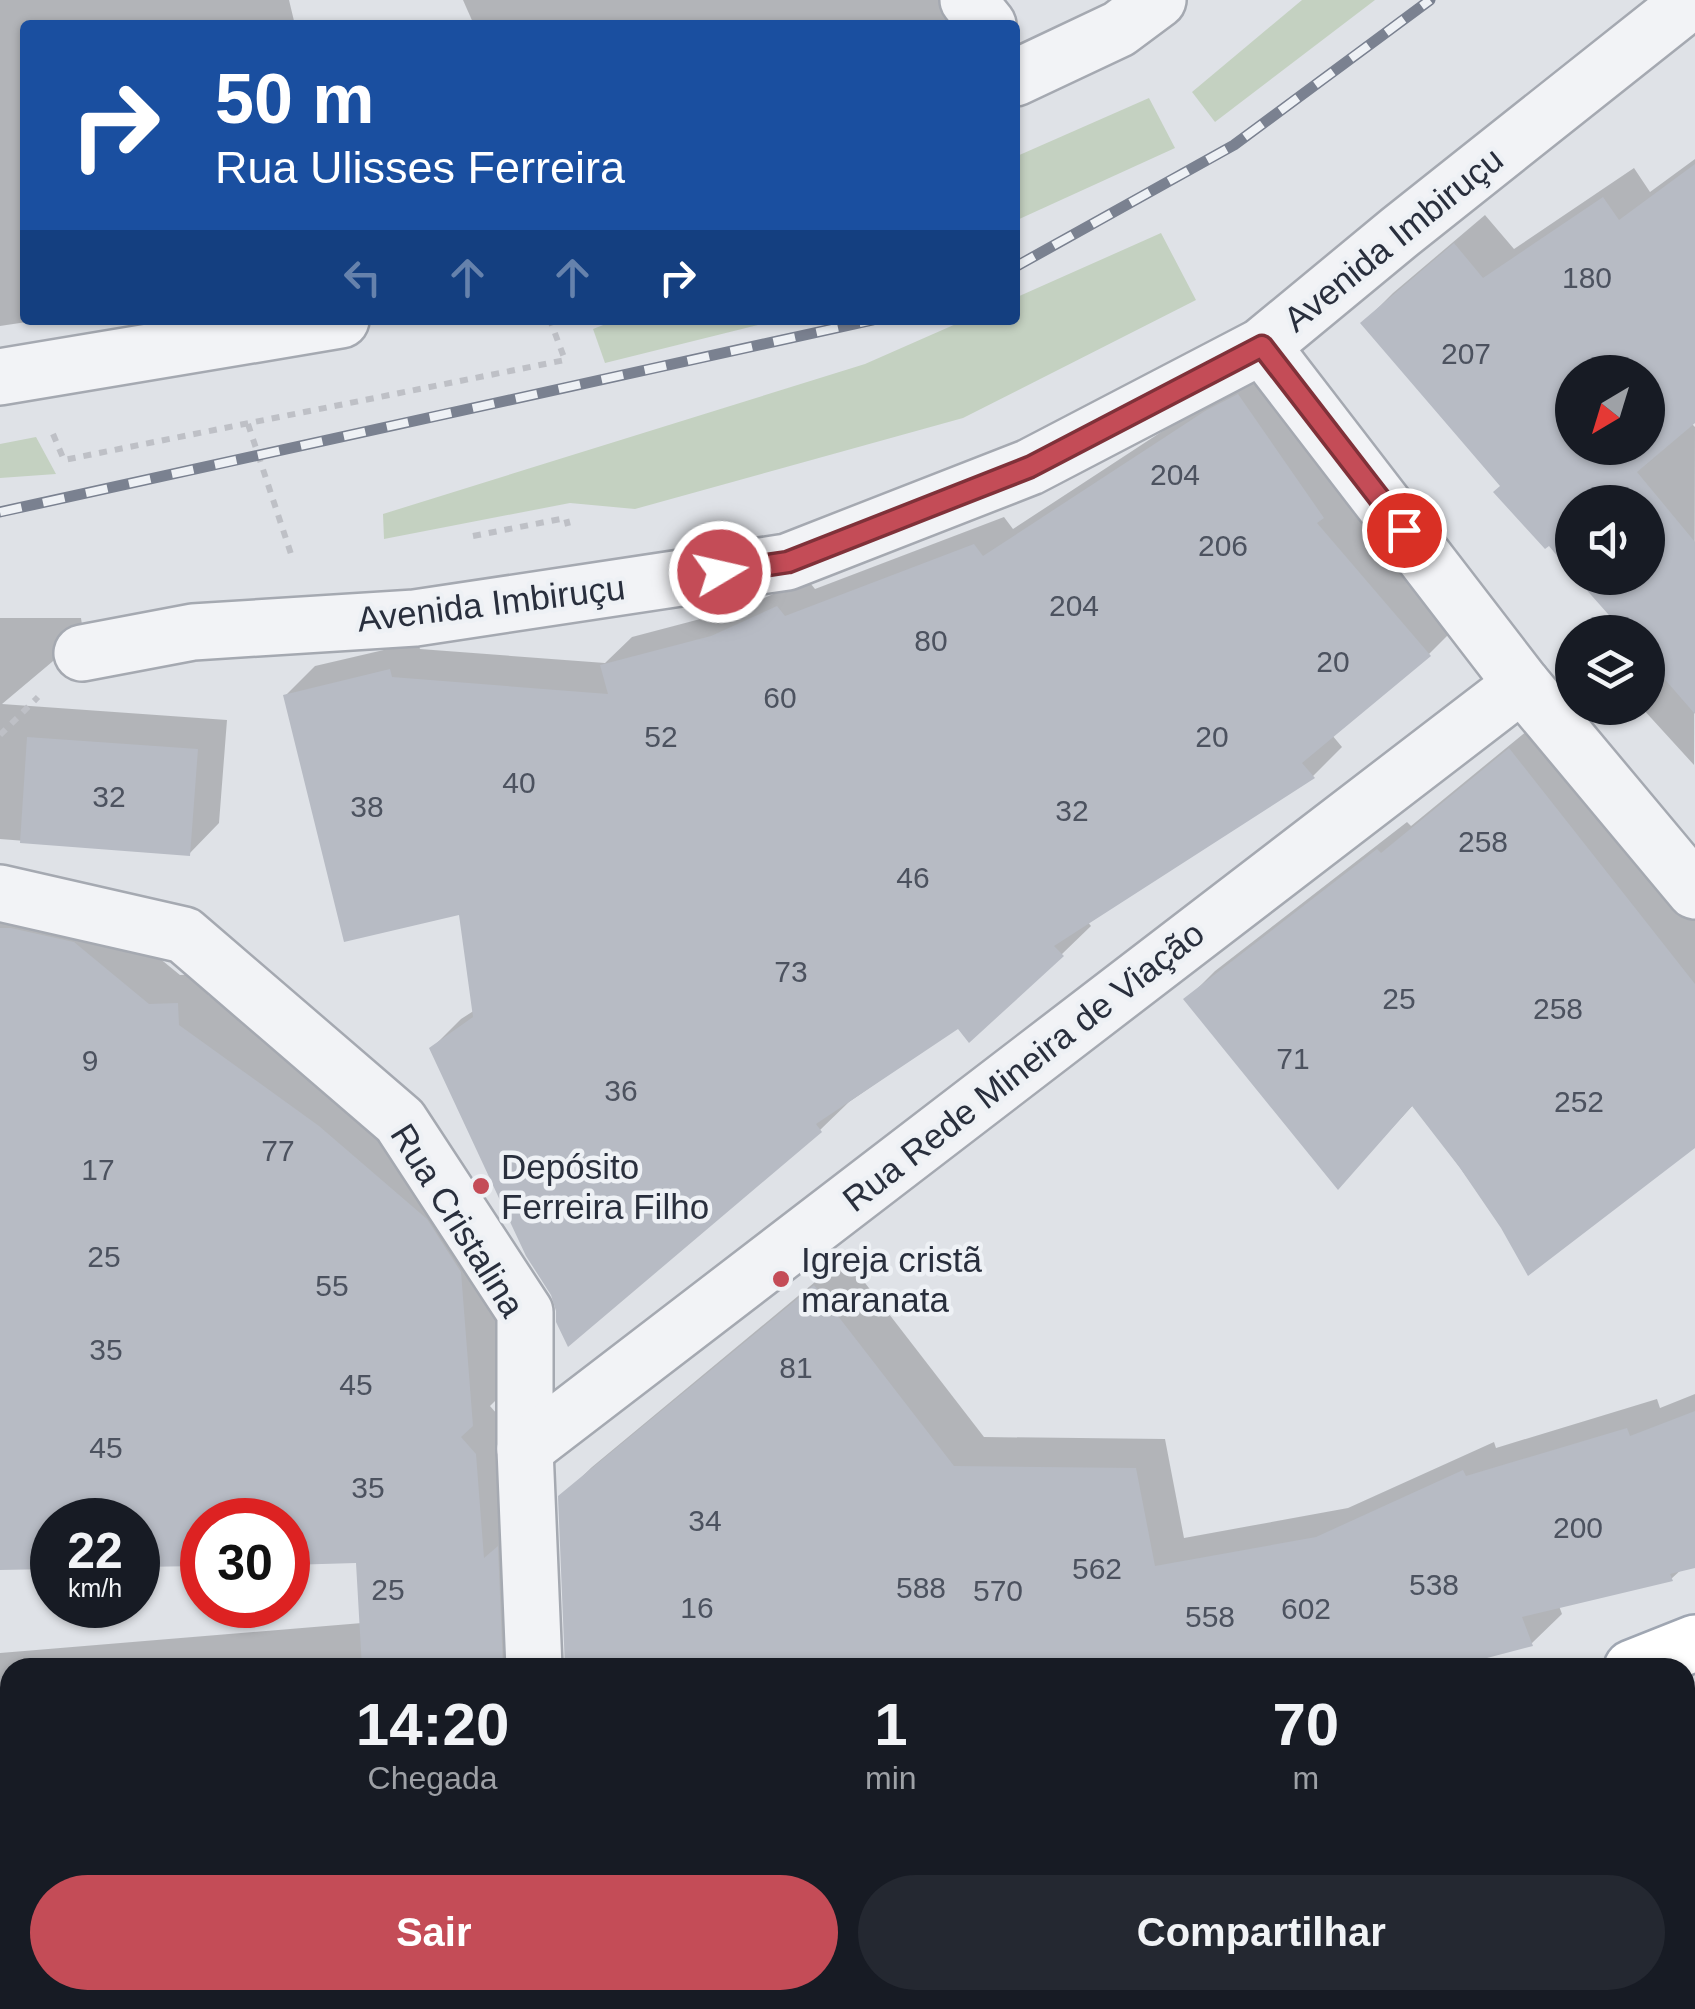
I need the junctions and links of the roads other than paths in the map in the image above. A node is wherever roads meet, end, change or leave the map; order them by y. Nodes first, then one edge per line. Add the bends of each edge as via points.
1 (968, 0) edge
2 (1158, 0) edge
3 (1692, 0) edge
4 (984, 20) edge
5 (1020, 70) edge
6 (311, 325) edge
7 (1262, 346) junction
8 (13, 375) edge
9 (82, 654) dead end
10 (1522, 684) junction
11 (1695, 891) edge
12 (0, 892) edge
13 (525, 1449) junction
14 (1695, 1644) edge
15 (534, 1658) edge
16 (1658, 1658) edge

1 - 4 street
2 - 5 street via 1119,29
3 - 7 street, Avenida Imbiruçu
6 - 8 street
7 - 9 street, Avenida Imbiruçu via 1030,467 788,562 415,618 193,632
7 - 10 street
10 - 11 street
10 - 13 street, Rua Rede Mineira de Viação
12 - 13 street, Rua Cristalina via 184,935 400,1121 525,1312
13 - 15 street, Rua Cristalina
14 - 16 main road

